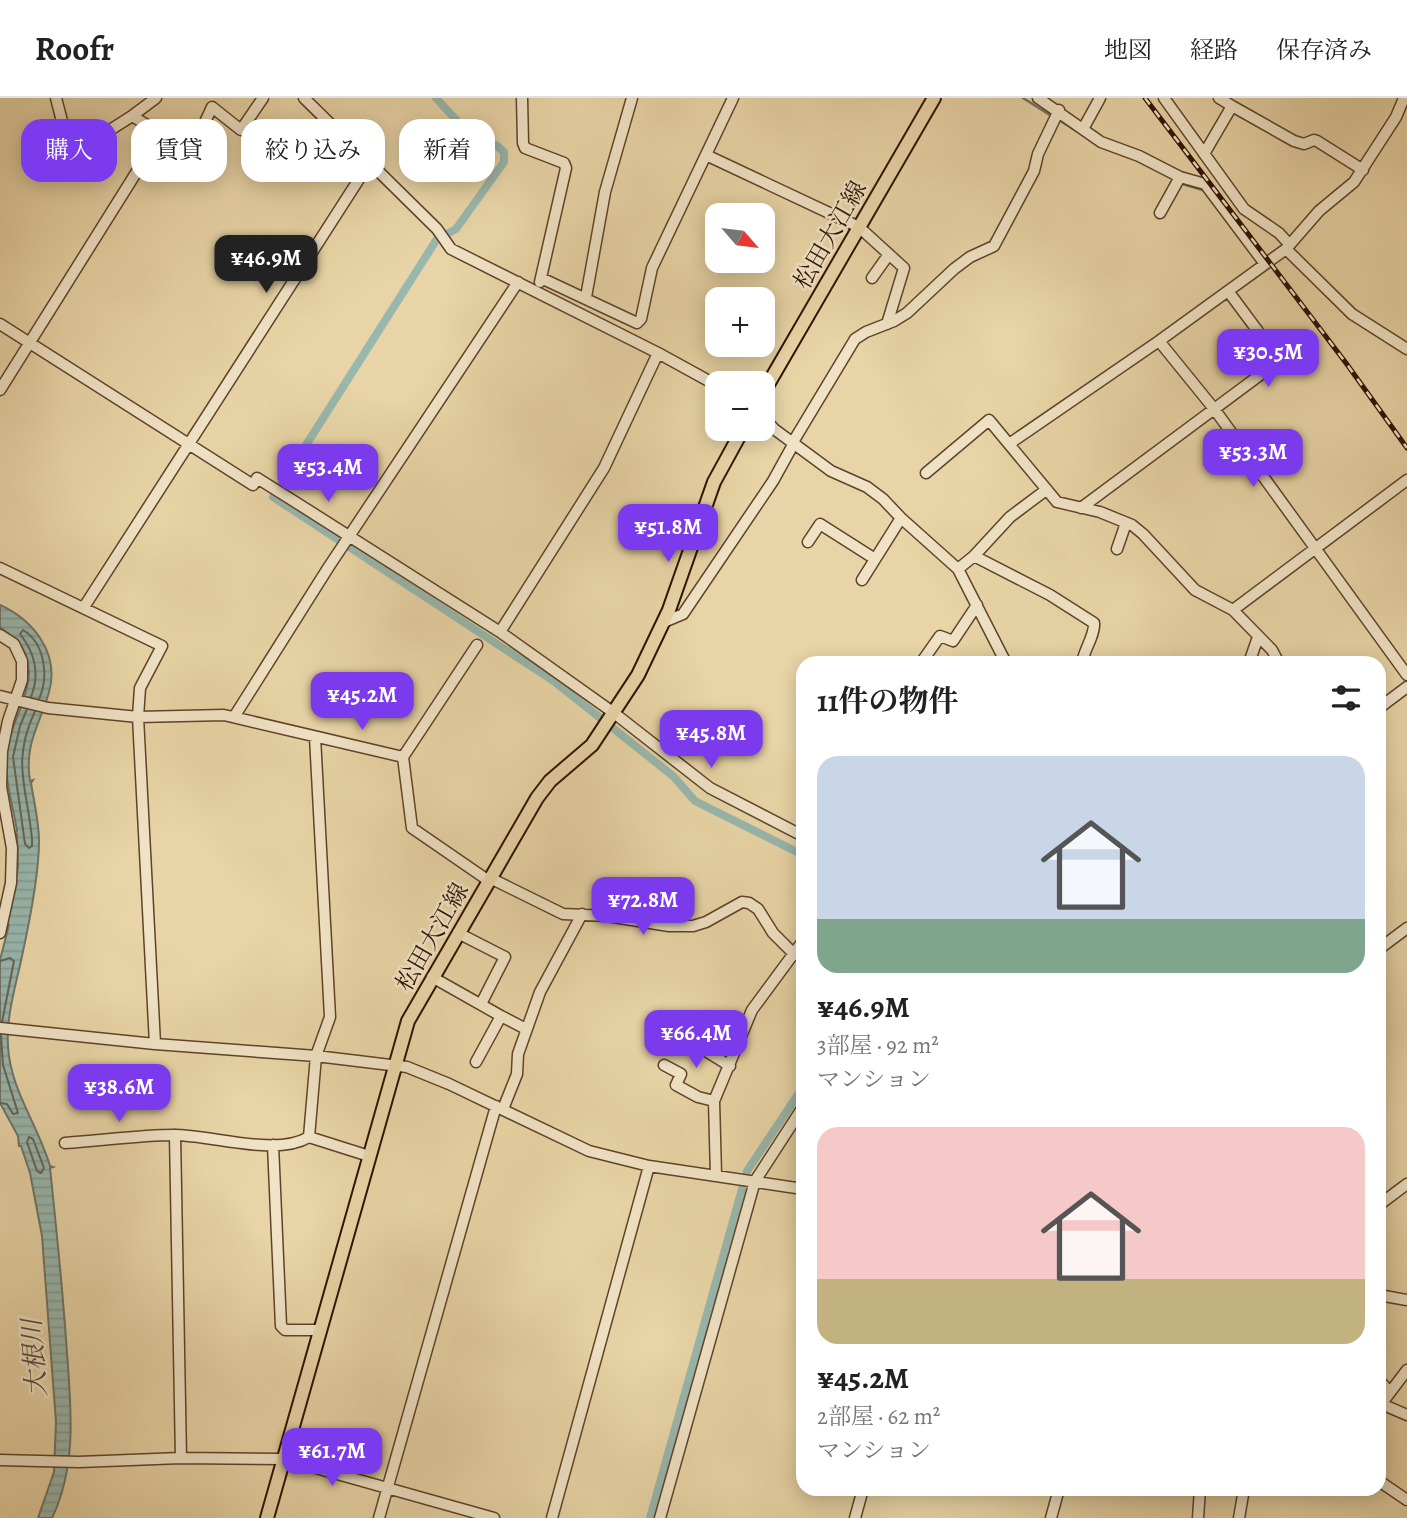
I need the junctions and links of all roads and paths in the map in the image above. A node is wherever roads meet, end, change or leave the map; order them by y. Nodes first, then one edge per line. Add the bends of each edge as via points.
1 (56, 98) edge
2 (156, 98) edge
3 (264, 98) edge
4 (304, 98) edge
5 (522, 98) edge
6 (632, 98) edge
7 (733, 98) edge
8 (934, 98) edge
9 (1038, 98) edge
10 (1100, 98) edge
11 (1164, 98) edge
12 (1219, 98) edge
13 (1404, 98) edge
14 (1232, 106) junction
15 (1059, 110) junction
16 (132, 117) junction
17 (136, 119) edge
18 (206, 119) edge
19 (326, 119) edge
20 (1083, 129) junction
21 (1204, 153) junction
22 (706, 155) junction
23 (1363, 170) junction
24 (385, 177) edge
25 (1180, 177) junction
26 (131, 181) edge
27 (357, 182) edge
28 (1160, 212) dead end
29 (859, 227) junction
30 (1288, 246) junction
31 (889, 254) junction
32 (1265, 264) junction
33 (541, 278) junction
34 (872, 278) dead end
35 (518, 282) junction
36 (1228, 291) junction
37 (538, 293) junction
38 (586, 297) junction
39 (0, 324) edge
40 (887, 324) junction
41 (1159, 341) junction
42 (1303, 343) dead end
43 (30, 344) junction
44 (1407, 349) edge
45 (658, 353) junction
46 (1280, 361) junction
47 (775, 372) edge
48 (705, 379) edge
49 (0, 390) edge
50 (1215, 410) junction
51 (775, 427) edge
52 (736, 441) edge
53 (793, 443) junction
54 (188, 444) junction
55 (1009, 444) junction
56 (926, 473) dead end
57 (1407, 480) edge
58 (1046, 490) junction
59 (1081, 508) junction
60 (901, 518) junction
61 (1126, 523) junction
62 (351, 537) junction
63 (808, 542) dead end
64 (1118, 549) dead end
65 (1315, 549) junction
66 (974, 556) junction
67 (875, 559) junction
68 (0, 568) edge
69 (958, 569) junction
70 (862, 580) dead end
71 (977, 606) junction
72 (84, 607) junction
73 (1233, 610) junction
74 (664, 622) junction
75 (500, 632) junction
76 (0, 635) edge
77 (1258, 637) junction
78 (477, 645) dead end
79 (926, 656) edge
80 (1002, 656) edge
81 (1083, 656) edge
82 (1251, 656) edge
83 (1275, 656) edge
84 (1407, 675) edge
85 (1407, 687) edge
86 (0, 696) edge
87 (17, 700) junction
88 (1386, 703) edge
89 (612, 715) junction
90 (138, 717) junction
91 (234, 717) junction
92 (315, 737) junction
93 (403, 757) junction
94 (796, 832) edge
95 (5, 838) edge
96 (489, 879) junction
97 (582, 914) junction
98 (1407, 928) edge
99 (0, 933) edge
100 (458, 933) junction
101 (1386, 944) edge
102 (796, 951) edge
103 (794, 954) junction
104 (432, 977) junction
105 (481, 1004) junction
106 (501, 1016) junction
107 (0, 1028) edge
108 (526, 1029) junction
109 (693, 1043) dead end
110 (155, 1044) junction
111 (316, 1056) junction
112 (476, 1062) dead end
113 (395, 1065) junction
114 (664, 1065) dead end
115 (730, 1066) junction
116 (714, 1101) junction
117 (500, 1107) junction
118 (796, 1117) edge
119 (174, 1135) junction
120 (309, 1137) junction
121 (65, 1143) dead end
122 (273, 1145) junction
123 (369, 1156) junction
124 (649, 1166) junction
125 (716, 1175) junction
126 (753, 1180) junction
127 (1407, 1184) edge
128 (796, 1188) edge
129 (1386, 1200) edge
130 (1386, 1296) edge
131 (1407, 1300) edge
132 (320, 1330) junction
133 (1407, 1370) edge
134 (1386, 1387) edge
135 (1390, 1391) junction
136 (1386, 1396) edge
137 (1386, 1405) edge
138 (1407, 1415) edge
139 (181, 1458) junction
140 (284, 1459) junction
141 (0, 1460) edge
142 (1386, 1486) edge
143 (388, 1488) junction
144 (861, 1496) edge
145 (1057, 1496) edge
146 (1200, 1496) edge
147 (1243, 1496) edge
148 (1407, 1500) edge
149 (267, 1518) edge
150 (379, 1518) edge
151 (494, 1518) edge
152 (552, 1518) edge
153 (660, 1518) edge
154 (855, 1518) edge
155 (1051, 1518) edge
156 (1199, 1518) edge
157 (1239, 1518) edge

1 - 16 street via 74,153
2 - 16 street
3 - 18 street via 241,130 212,107
4 - 19 street
5 - 33 street via 526,148 564,163 566,168
6 - 38 street via 606,192
7 - 22 street
8 - 29 main road, 松田大江線
9 - 15 street
10 - 20 street
11 - 21 street
12 - 14 street
13 - 23 street
14 - 21 street
14 - 23 street via 1294,141 1317,141
15 - 20 street
15 - 40 street via 1034,171 994,246 970,257 907,313
16 - 17 street
20 - 25 street via 1101,142
21 - 30 street via 1244,209 1279,233
22 - 29 street
22 - 38 street via 652,268 641,319 636,323
23 - 30 street
24 - 35 street via 451,249
25 - 28 street
25 - 32 street via 1205,184
26 - 43 street
27 - 54 street
29 - 31 street
29 - 47 main road, 松田大江線
30 - 32 street
30 - 44 street via 1352,314
31 - 34 street
31 - 40 street via 904,268
32 - 36 street
33 - 37 street
33 - 38 street
35 - 37 street
35 - 62 street
36 - 41 street
36 - 46 street
37 - 45 street
39 - 43 street
40 - 53 street via 855,339
41 - 50 street
41 - 55 street
42 - 46 street
43 - 49 street
43 - 54 street
45 - 48 street
45 - 75 street via 604,468
46 - 50 street
50 - 59 street
50 - 65 street
51 - 53 street
52 - 74 main road, 松田大江線 via 714,482
53 - 60 street via 831,471 867,487
53 - 74 street via 773,481 683,614
54 - 62 street via 253,485 257,478
54 - 72 street
55 - 56 street via 989,420
55 - 58 street
57 - 65 street
58 - 59 street via 1057,502
58 - 66 street via 1010,517
59 - 61 street
60 - 67 street
60 - 69 street
61 - 64 street
61 - 73 street via 1143,534 1195,590
62 - 75 street
62 - 91 street
63 - 67 street via 820,524
65 - 73 street
65 - 84 street
66 - 69 street
66 - 81 street via 1094,623
67 - 70 street
68 - 72 street
69 - 71 street
71 - 79 street via 953,641 940,636
71 - 80 street
72 - 90 street via 162,646 140,688
73 - 77 street
74 - 89 main road, 松田大江線
75 - 89 street
76 - 87 street via 14,645 22,661
77 - 82 street
77 - 83 street
78 - 93 street
85 - 88 street
86 - 87 street
87 - 90 street via 48,708
87 - 95 street via 2,751
89 - 94 street via 710,788
89 - 96 main road, 松田大江線 via 592,745 537,798
90 - 91 street
90 - 110 street
91 - 92 street
92 - 93 street
92 - 111 street via 330,1017
93 - 96 street via 412,828
95 - 99 street via 11,883
96 - 97 street via 563,914
96 - 100 main road, 松田大江線
97 - 103 street via 694,926 741,902 749,903
97 - 108 street via 540,992
98 - 101 street
100 - 104 main road, 松田大江線
100 - 105 street via 505,957
102 - 103 street
103 - 115 street via 752,1010
104 - 105 street
104 - 113 main road, 松田大江線 via 408,1021
105 - 106 street
106 - 108 street
106 - 112 street
107 - 110 street
108 - 117 street via 517,1074
109 - 115 street
110 - 111 street
111 - 113 street
111 - 120 street
113 - 117 street
113 - 123 main road, 松田大江線
114 - 116 street via 681,1074 676,1085
115 - 116 street
116 - 125 street
117 - 124 street via 589,1151
117 - 143 street
118 - 126 street
119 - 121 street
119 - 122 street
119 - 139 street
120 - 122 street via 299,1143
120 - 123 street
122 - 132 street via 281,1326 285,1330
123 - 132 main road, 松田大江線
124 - 125 street
124 - 152 street
125 - 126 street
126 - 128 street
126 - 153 street
127 - 129 street
130 - 131 street
132 - 140 main road, 松田大江線
133 - 135 street
134 - 135 street
135 - 136 street
137 - 138 street
139 - 140 street
139 - 141 street
140 - 143 street
140 - 149 main road, 松田大江線
142 - 148 street
143 - 150 street
143 - 151 street
144 - 154 street
145 - 155 street
146 - 156 street
147 - 157 street

